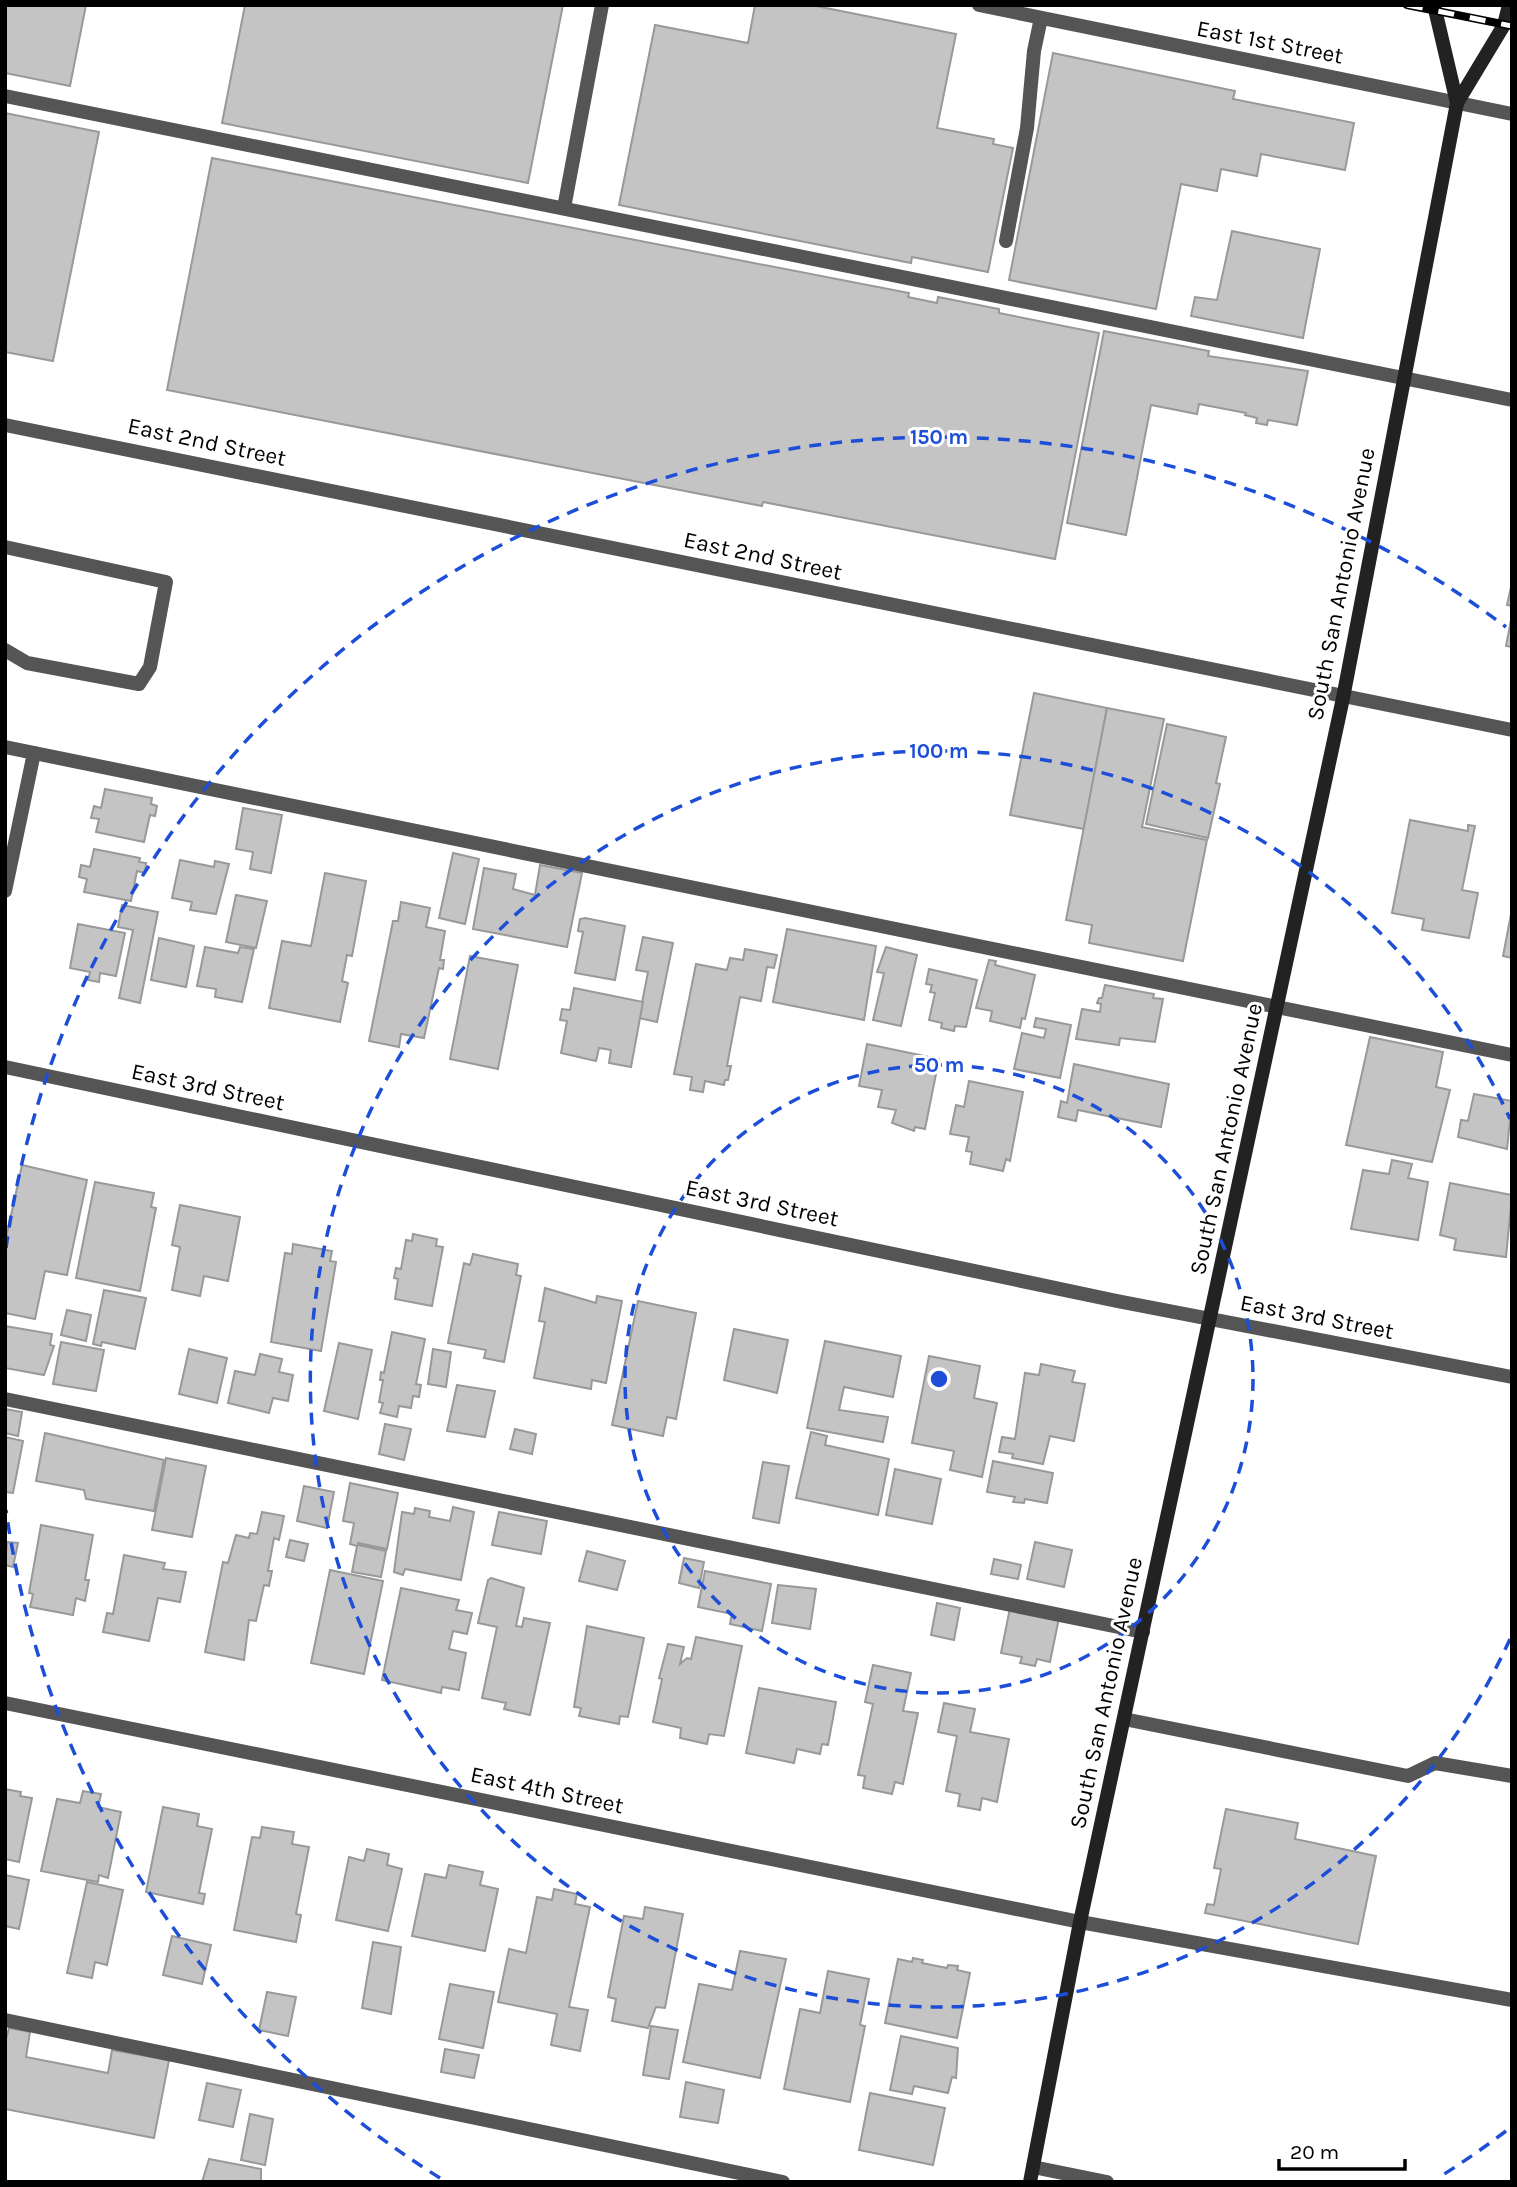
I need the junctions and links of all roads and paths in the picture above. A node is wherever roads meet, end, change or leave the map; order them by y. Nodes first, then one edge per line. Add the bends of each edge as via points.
1 (602, 5) edge
2 (979, 5) edge
3 (1434, 5) edge
4 (1508, 5) edge
5 (1041, 18) junction
6 (5, 96) edge
7 (1457, 103) junction
8 (1512, 114) edge
9 (564, 208) junction
10 (1006, 241) dead end
11 (1404, 378) junction
12 (1512, 400) edge
13 (5, 425) edge
14 (5, 547) edge
15 (5, 650) edge
16 (1343, 698) junction
17 (1512, 730) edge
18 (5, 747) edge
19 (34, 753) junction
20 (5, 891) edge
21 (1277, 1006) junction
22 (1512, 1055) edge
23 (5, 1067) edge
24 (1210, 1320) junction
25 (1512, 1377) edge
26 (5, 1399) edge
27 (1143, 1632) junction
28 (5, 1703) edge
29 (1124, 1719) junction
30 (1512, 1776) edge
31 (1080, 1922) junction
32 (1512, 2000) edge
33 (5, 2020) edge
34 (1032, 2174) edge
35 (783, 2182) edge
36 (1107, 2182) edge

1 - 9 street
2 - 5 street, East 1st Street
3 - 7 main road
4 - 7 main road via 1504,25
5 - 7 street, East 1st Street
5 - 10 street
6 - 9 street
7 - 8 street, East 1st Street
7 - 11 main road, South San Antonio Avenue
9 - 11 street
11 - 12 street
11 - 16 main road, South San Antonio Avenue
13 - 16 street, East 2nd Street
14 - 15 street via 166,582 150,667 139,684 27,663
16 - 17 street, East 2nd Street
16 - 21 main road, South San Antonio Avenue
18 - 19 street
19 - 20 street
19 - 21 street
21 - 22 street
21 - 24 main road, South San Antonio Avenue
23 - 24 street, East 3rd Street
24 - 25 street, East 3rd Street
24 - 27 main road, South San Antonio Avenue
26 - 27 street
27 - 29 main road, South San Antonio Avenue
28 - 31 street, East 4th Street
29 - 30 street via 1408,1776 1435,1763
29 - 31 main road, South San Antonio Avenue
31 - 32 street, East 4th Street
31 - 34 main road, South San Antonio Avenue
33 - 35 street
34 - 36 street

